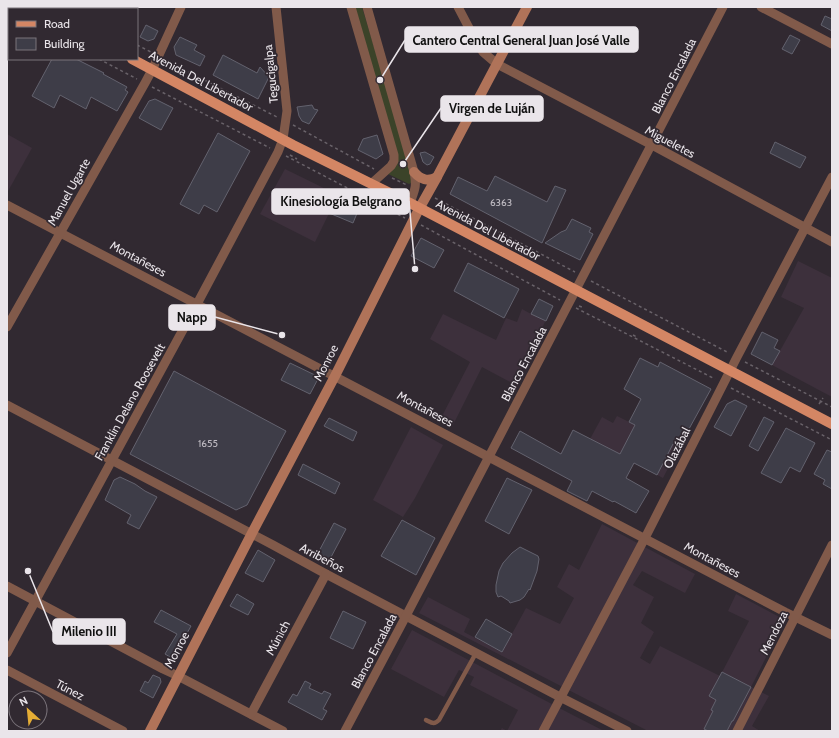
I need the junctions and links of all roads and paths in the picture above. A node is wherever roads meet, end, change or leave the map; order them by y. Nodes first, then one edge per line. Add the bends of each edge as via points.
1 (181, 7) edge
2 (276, 7) edge
3 (350, 7) edge
4 (367, 7) edge
5 (458, 7) edge
6 (527, 7) edge
7 (723, 7) edge
8 (761, 7) edge
9 (832, 44) edge
10 (138, 46) edge
11 (158, 56) junction
12 (101, 60) edge
13 (134, 60) edge
14 (497, 64) junction
15 (152, 70) junction
16 (144, 83) junction
17 (286, 121) junction
18 (283, 139) junction
19 (652, 145) junction
20 (278, 152) junction
21 (290, 156) dead end
22 (297, 159) dead end
23 (414, 172) junction
24 (383, 174) junction
25 (437, 177) junction
26 (832, 177) edge
27 (372, 184) junction
28 (416, 189) junction
29 (427, 194) junction
30 (439, 203) dead end
31 (410, 204) junction
32 (7, 205) edge
33 (444, 206) dead end
34 (419, 209) junction
35 (413, 221) junction
36 (805, 228) junction
37 (61, 232) junction
38 (832, 242) edge
39 (583, 277) junction
40 (576, 290) junction
41 (197, 304) junction
42 (568, 304) junction
43 (579, 306) dead end
44 (582, 307) dead end
45 (7, 327) edge
46 (633, 335) dead end
47 (634, 338) junction
48 (737, 357) junction
49 (730, 371) junction
50 (334, 376) junction
51 (723, 384) junction
52 (823, 398) dead end
53 (820, 402) junction
54 (7, 406) edge
55 (832, 407) edge
56 (832, 424) edge
57 (832, 440) edge
58 (489, 456) junction
59 (112, 460) junction
60 (252, 533) junction
61 (645, 538) junction
62 (832, 545) edge
63 (326, 574) junction
64 (7, 586) edge
65 (36, 601) junction
66 (406, 616) junction
67 (795, 617) junction
68 (832, 635) edge
69 (7, 653) edge
70 (476, 653) junction
71 (7, 670) edge
72 (178, 676) junction
73 (560, 697) junction
74 (251, 714) junction
75 (426, 720) dead end
76 (123, 731) edge
77 (150, 731) edge
78 (283, 731) edge
79 (345, 731) edge
80 (543, 731) edge
81 (627, 731) edge
82 (737, 731) edge

1 - 11 street, Manuel Ugarte
2 - 17 street, Tegucigalpa
3 - 24 street via 394,155 394,161
4 - 23 street
5 - 14 street, Migueletes via 478,45
6 - 14 main road, Monroe
7 - 19 street, Blanco Encalada
8 - 9 street
10 - 11 path
11 - 15 street, Manuel Ugarte
11 - 17 path
12 - 16 path
13 - 15 main road, Avenida Del Libertador
14 - 19 street, Migueletes
14 - 25 main road, Monroe
15 - 16 street, Manuel Ugarte
15 - 18 main road, Avenida Del Libertador
16 - 20 path
16 - 37 street, Manuel Ugarte
17 - 18 street, Tegucigalpa
17 - 24 path
18 - 20 street, Franklin Delano Roosevelt
18 - 27 main road, Avenida Del Libertador
19 - 36 street, Migueletes
19 - 39 street, Blanco Encalada
20 - 35 path
20 - 41 street, Franklin Delano Roosevelt
21 - 22 path
23 - 25 main road via 423,179
23 - 28 street
24 - 27 street
24 - 28 path
25 - 29 main road, Monroe
26 - 36 street, Olazábal
27 - 31 main road, Avenida Del Libertador
28 - 31 street
29 - 34 main road, Monroe
29 - 39 path
30 - 33 path
31 - 34 main road, Avenida Del Libertador
32 - 37 street, Montañeses
34 - 35 main road, Monroe
34 - 40 main road, Avenida Del Libertador
35 - 42 path
35 - 50 main road, Monroe
36 - 38 street, Migueletes
36 - 48 street, Olazábal
37 - 41 street, Montañeses
37 - 45 street, Manuel Ugarte
39 - 40 street, Blanco Encalada
39 - 48 path
40 - 42 street, Blanco Encalada
40 - 49 main road, Avenida Del Libertador
41 - 50 street, Montañeses
41 - 59 street, Franklin Delano Roosevelt
42 - 47 path
42 - 58 street, Blanco Encalada
43 - 44 path
46 - 47 path
47 - 51 path
48 - 49 street, Olazábal
48 - 53 path
49 - 51 street, Olazábal
49 - 56 main road, Avenida Del Libertador
50 - 58 street, Montañeses
50 - 60 main road, Monroe
51 - 57 path
51 - 61 street, Olazábal
52 - 53 path
53 - 55 path
54 - 59 street, Arribeños
58 - 61 street, Montañeses
58 - 66 street, Blanco Encalada
59 - 60 street, Arribeños
59 - 65 street, Franklin Delano Roosevelt
60 - 63 street, Arribeños
60 - 72 main road, Monroe
61 - 67 street, Montañeses
61 - 73 street, Olazábal
62 - 67 street, Mendoza
63 - 66 street, Arribeños
63 - 74 street, Múnich
64 - 65 street
65 - 69 street, Franklin Delano Roosevelt
65 - 72 street
66 - 70 street, Arribeños
66 - 79 street, Blanco Encalada
67 - 68 street, Montañeses
67 - 82 street, Mendoza
70 - 73 street, Arribeños
70 - 75 lane via 439,720 432,723
71 - 76 street, Túnez
72 - 74 street
72 - 77 main road, Monroe
73 - 80 street, Olazábal
73 - 81 street, Arribeños
74 - 78 street

